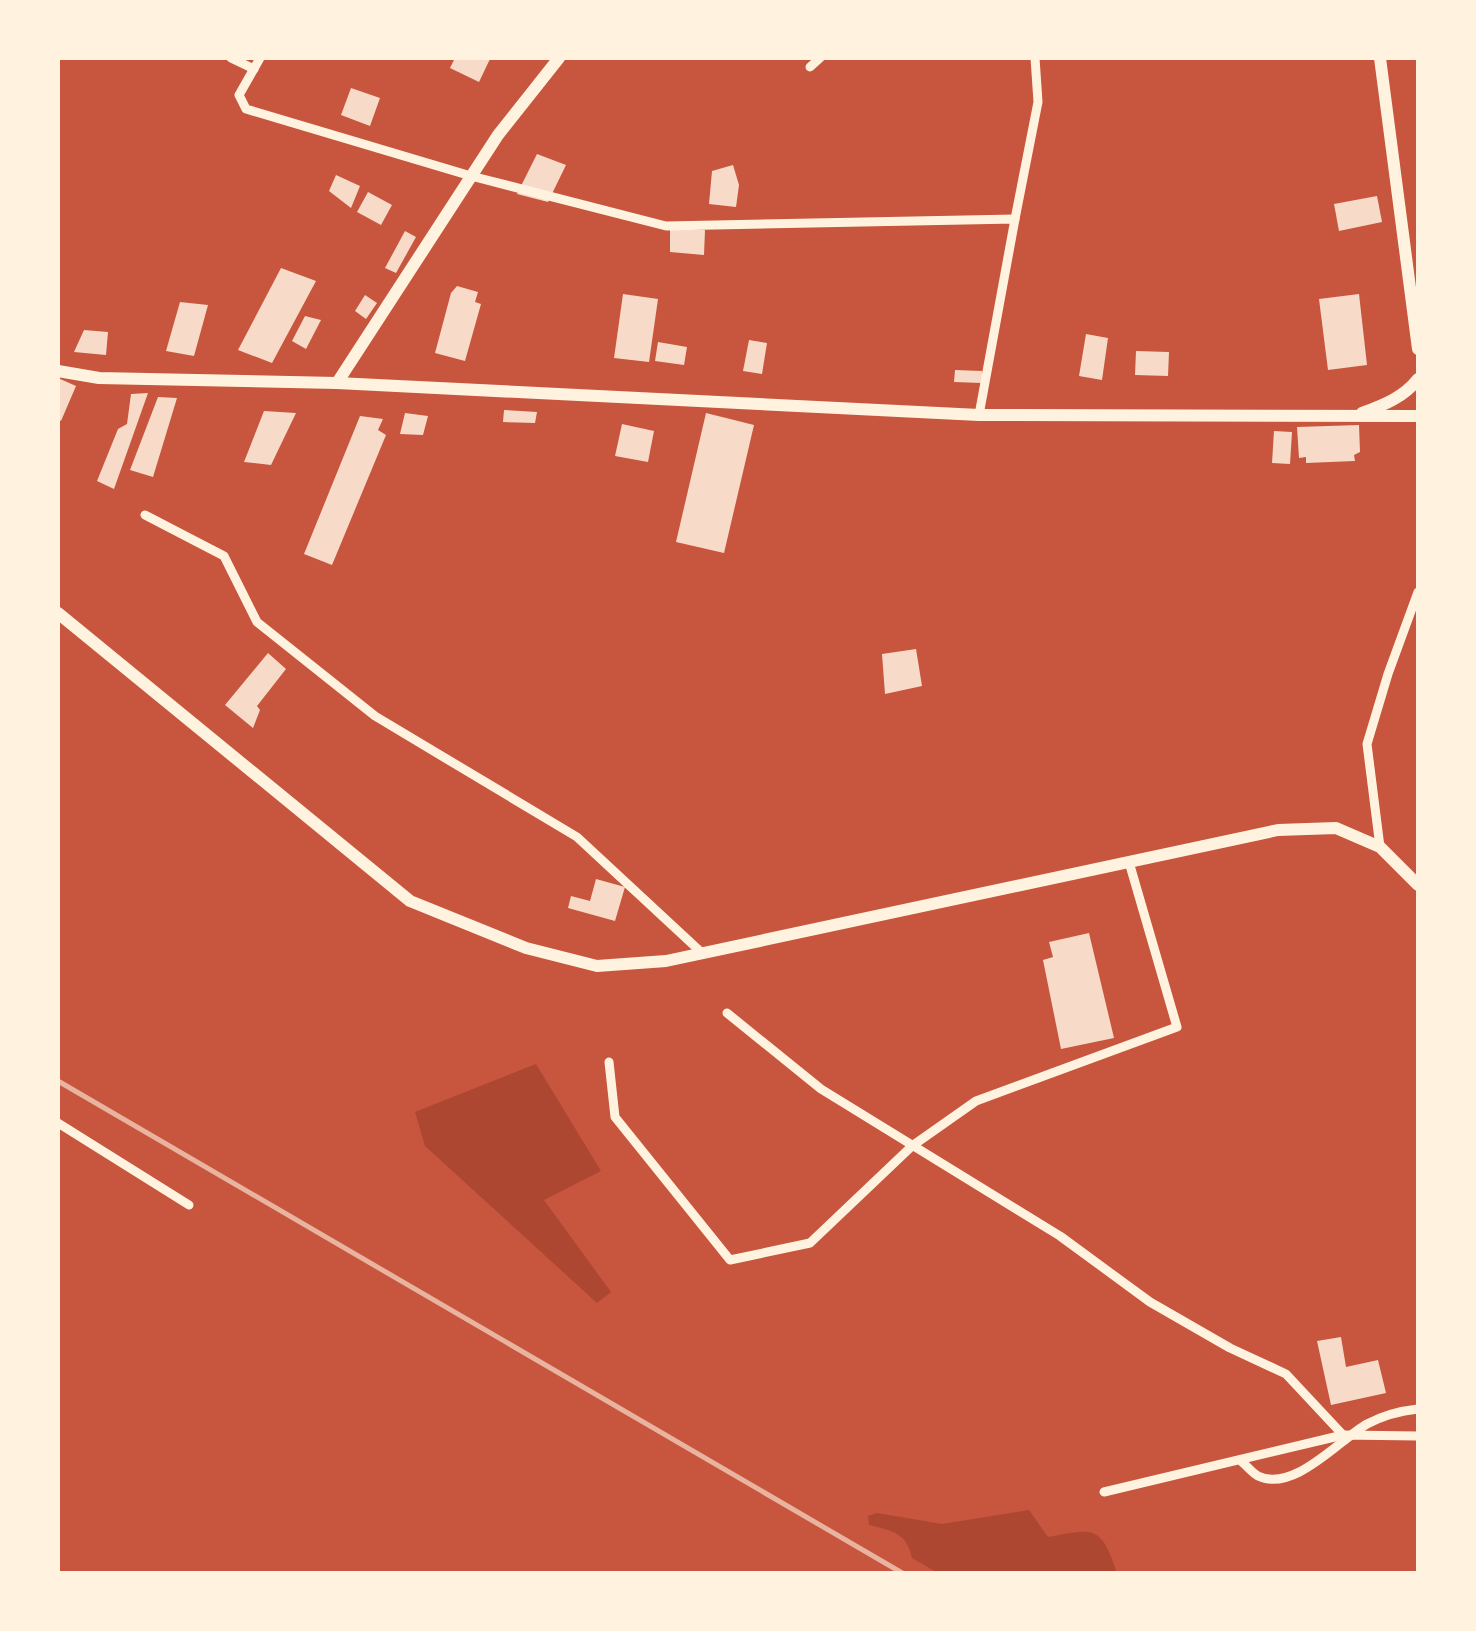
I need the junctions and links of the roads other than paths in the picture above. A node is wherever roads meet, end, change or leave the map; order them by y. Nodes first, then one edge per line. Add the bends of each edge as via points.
1 (231, 58) edge
2 (260, 58) edge
3 (559, 58) edge
4 (820, 58) edge
5 (1034, 58) edge
6 (1380, 58) edge
7 (810, 67) dead end
8 (254, 69) junction
9 (471, 176) junction
10 (1016, 218) junction
11 (1418, 348) edge
12 (58, 372) edge
13 (1418, 379) edge
14 (337, 383) junction
15 (979, 415) junction
16 (1356, 416) junction
17 (1418, 416) edge
18 (145, 514) dead end
19 (1418, 592) edge
20 (58, 613) edge
21 (1380, 847) junction
22 (1130, 862) junction
23 (1418, 885) edge
24 (702, 953) junction
25 (727, 1012) dead end
26 (609, 1062) dead end
27 (58, 1122) edge
28 (912, 1146) junction
29 (189, 1205) dead end
30 (1418, 1409) edge
31 (1348, 1434) junction
32 (1418, 1436) edge
33 (1240, 1460) junction
34 (1104, 1492) dead end

1 - 8 street
2 - 8 street
3 - 9 main road
4 - 7 street
5 - 10 street via 1038,102
6 - 11 main road
8 - 9 street via 238,95 246,109
9 - 10 street via 666,226
9 - 14 main road
10 - 15 street
12 - 14 main road
13 - 16 main road via 1392,401
14 - 15 main road
15 - 16 main road
16 - 17 main road
18 - 24 street via 224,556 257,622 374,716 577,837
19 - 21 street via 1366,744
20 - 24 main road via 410,902 526,948 597,966
21 - 22 main road via 1336,828 1278,830
21 - 23 main road
22 - 24 main road
22 - 28 street via 1177,1027 976,1100
25 - 28 street via 821,1089
26 - 28 street via 614,1117 730,1260 810,1243
27 - 29 street
28 - 31 street via 1060,1236 1150,1302 1286,1374
30 - 31 street via 1394,1411
31 - 32 street
31 - 33 street
31 - 33 street via 1304,1470 1283,1476 1256,1475
33 - 34 street

